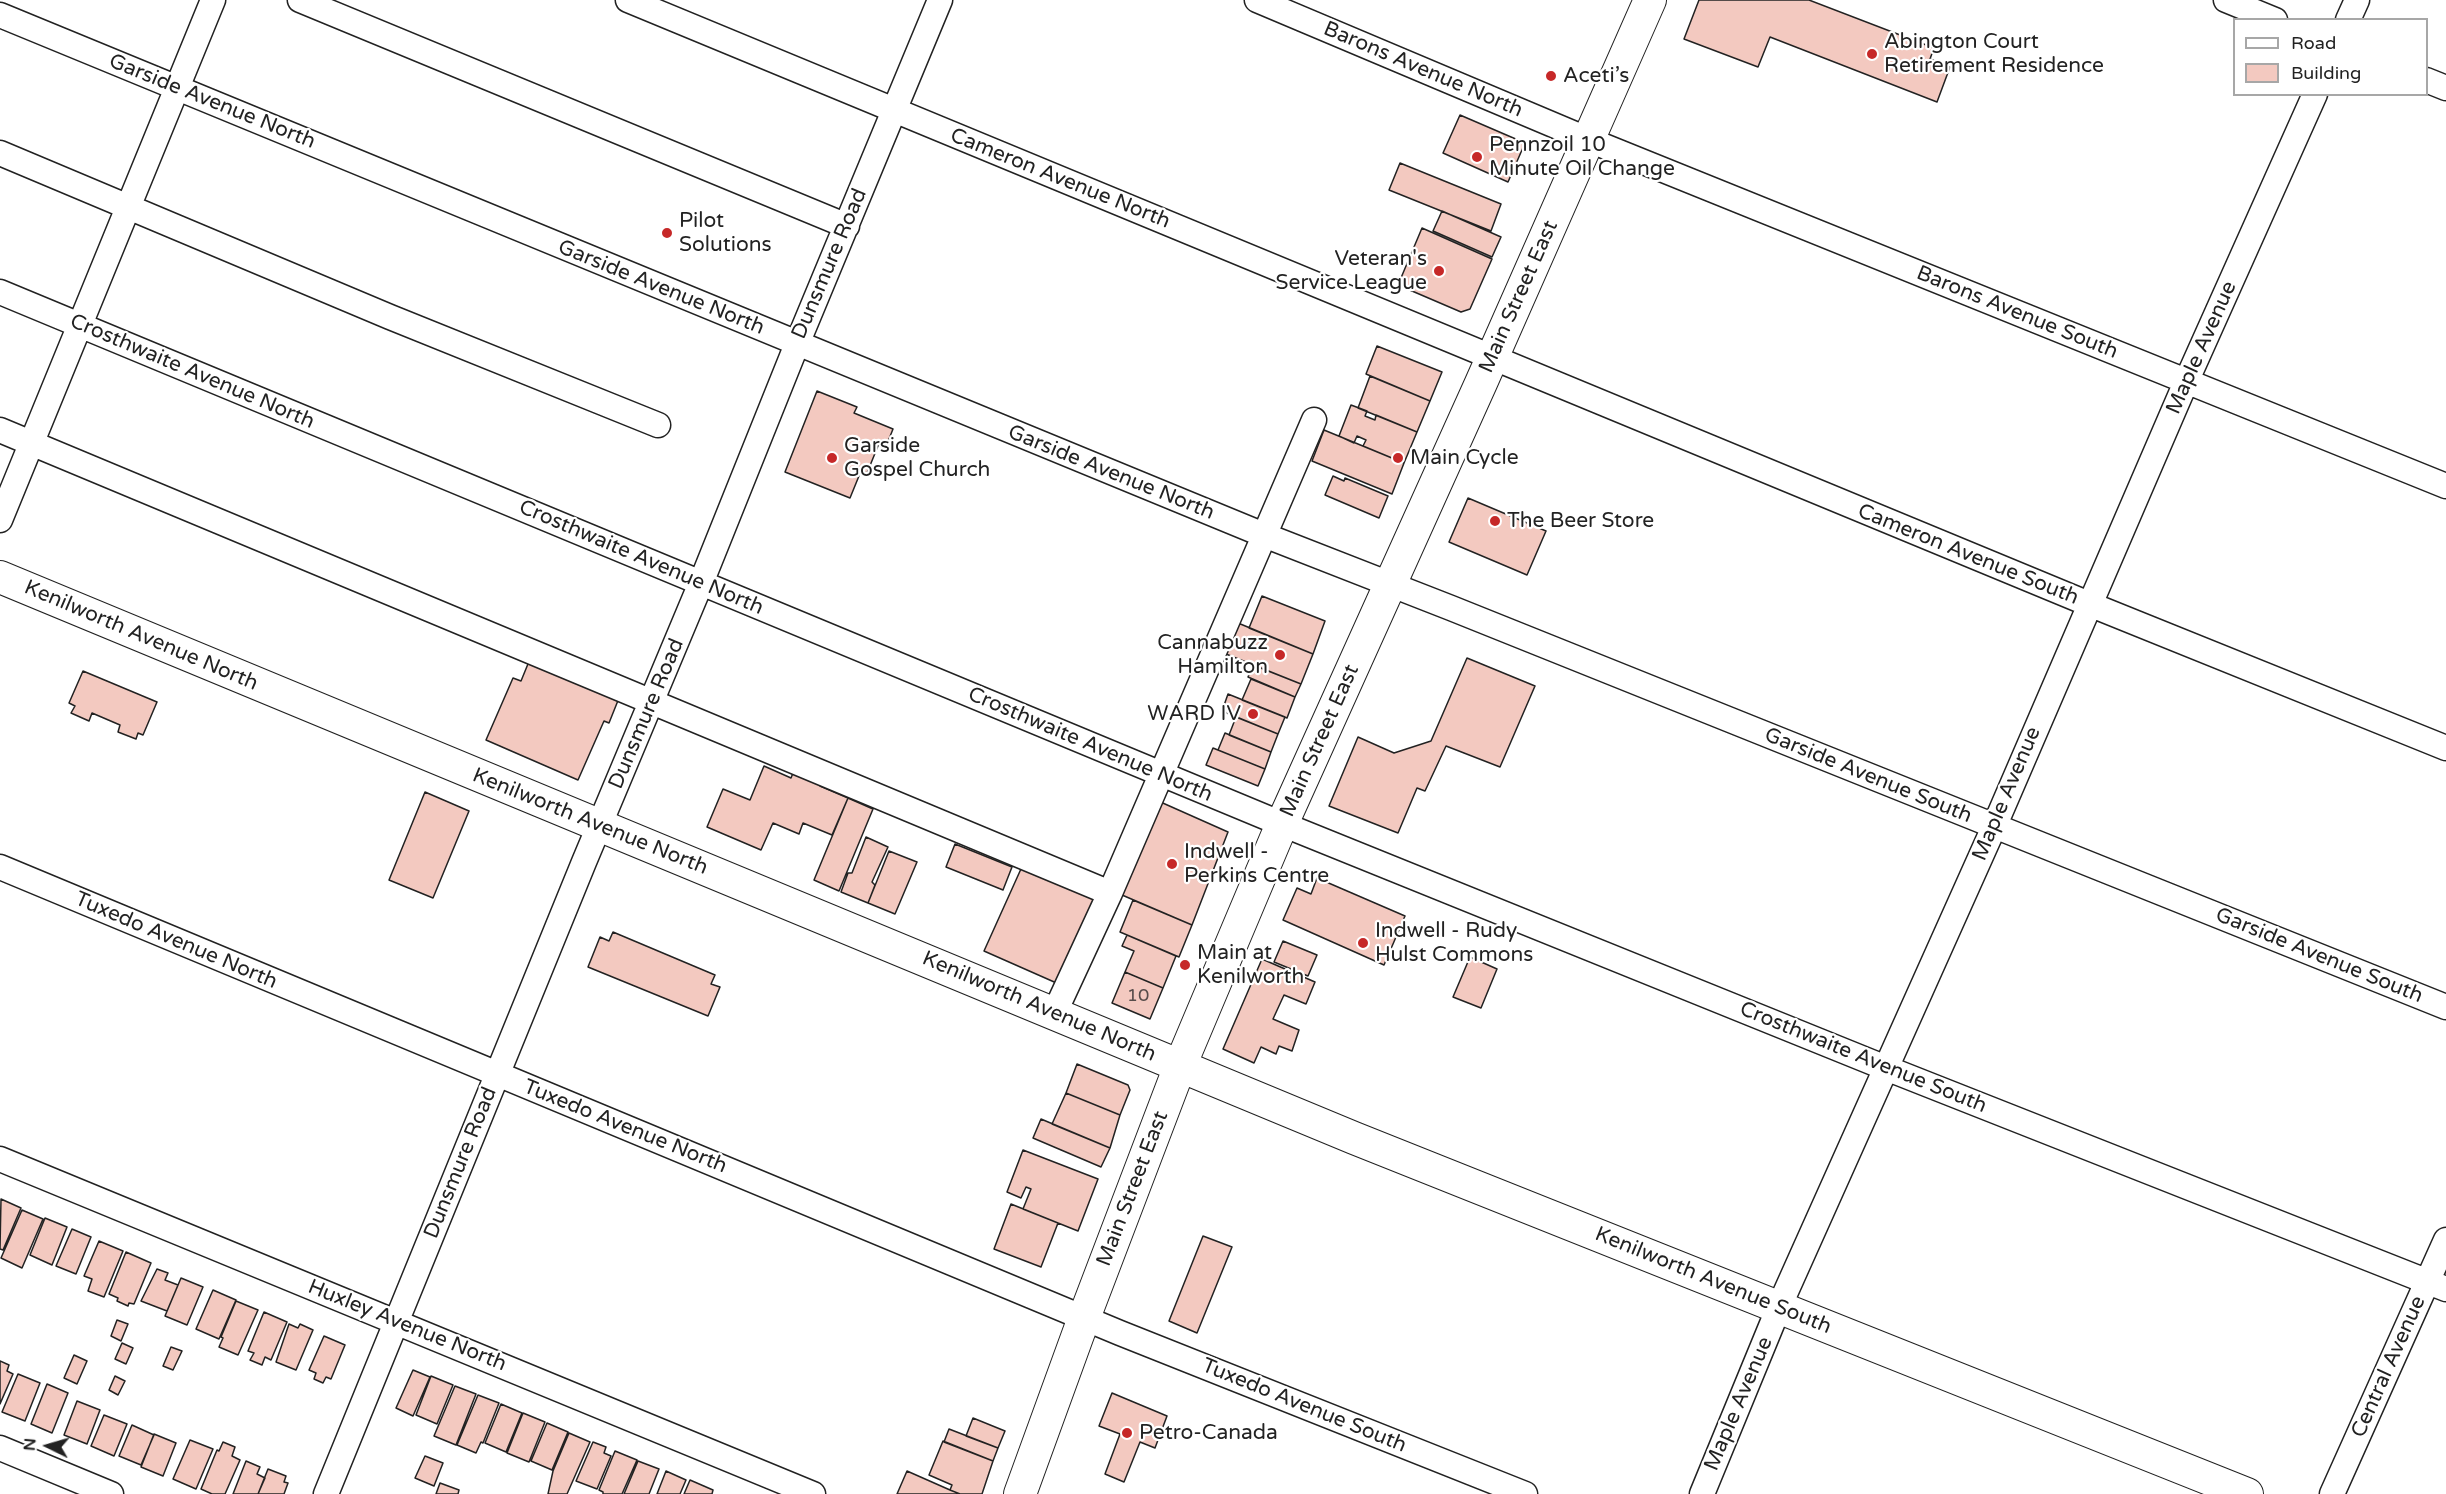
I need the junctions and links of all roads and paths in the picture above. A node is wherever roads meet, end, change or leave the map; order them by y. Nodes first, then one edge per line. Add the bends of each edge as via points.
1 (213, 0) edge
2 (300, 0) edge
3 (628, 0) edge
4 (940, 0) edge
5 (1257, 0) edge
6 (1650, 0) edge
7 (2226, 0) edge
8 (2357, 0) edge
9 (0, 15) edge
10 (2270, 18) edge
11 (2349, 18) edge
12 (2428, 80) edge
13 (177, 87) junction
14 (2446, 88) edge
15 (2314, 96) edge
16 (894, 111) junction
17 (1589, 140) junction
18 (0, 153) edge
19 (129, 206) junction
20 (847, 226) junction
21 (0, 292) edge
22 (80, 325) junction
23 (797, 344) junction
24 (1492, 358) junction
25 (2186, 382) junction
26 (1314, 420) dead end
27 (658, 425) dead end
28 (0, 430) edge
29 (33, 443) junction
30 (2446, 486) edge
31 (0, 520) edge
32 (1264, 536) junction
33 (0, 577) edge
34 (701, 583) junction
35 (1391, 584) junction
36 (2089, 604) junction
37 (651, 703) junction
38 (2446, 748) edge
39 (1161, 774) junction
40 (1282, 824) junction
41 (600, 827) junction
42 (1994, 827) junction
43 (0, 867) edge
44 (1110, 893) junction
45 (2446, 1007) edge
46 (1054, 1014) junction
47 (1180, 1066) junction
48 (1886, 1068) junction
49 (497, 1075) junction
50 (0, 1159) edge
51 (2446, 1240) edge
52 (2437, 1286) edge
53 (1779, 1307) junction
54 (1084, 1318) junction
55 (396, 1322) junction
56 (0, 1448) edge
57 (111, 1494) edge
58 (326, 1494) edge
59 (813, 1494) edge
60 (1020, 1494) edge
61 (1525, 1494) edge
62 (1702, 1494) edge
63 (2247, 1494) edge
64 (2332, 1494) edge

1 - 13 street
2 - 20 street
3 - 16 street, Cameron Avenue North
4 - 16 street, Dunsmure Road
5 - 17 street, Barons Avenue North
6 - 17 main road, Main Street East
7 - 10 street
8 - 11 street
9 - 13 street, Garside Avenue North
12 - 14 street
13 - 19 street
13 - 23 street, Garside Avenue North
15 - 25 street, Maple Avenue
16 - 20 street, Dunsmure Road
16 - 24 street, Cameron Avenue North
17 - 24 main road, Main Street East
17 - 25 street, Barons Avenue South
18 - 19 street
19 - 22 street
19 - 27 street
20 - 23 street, Dunsmure Road
21 - 22 street, Crosthwaite Avenue North
22 - 29 street
22 - 34 street, Crosthwaite Avenue North
23 - 32 street, Garside Avenue North
23 - 34 street, Dunsmure Road
24 - 35 main road, Main Street East
24 - 36 street, Cameron Avenue South
25 - 30 street, Barons Avenue South
25 - 36 street, Maple Avenue
26 - 32 street
28 - 29 street
29 - 31 street
29 - 37 street
32 - 35 street, Garside Avenue North
32 - 39 street
33 - 41 main road, Kenilworth Avenue North
34 - 37 street, Dunsmure Road
34 - 39 street, Crosthwaite Avenue North
35 - 40 main road, Main Street East
35 - 42 street, Garside Avenue South
36 - 38 street, Cameron Avenue South
36 - 42 street, Maple Avenue
37 - 41 street, Dunsmure Road
37 - 44 street
39 - 40 street, Crosthwaite Avenue North
39 - 44 street
40 - 47 main road, Main Street East
40 - 48 street, Crosthwaite Avenue South
41 - 46 main road, Kenilworth Avenue North
41 - 49 street, Dunsmure Road
42 - 45 street, Garside Avenue South
42 - 48 street, Maple Avenue
43 - 49 street, Tuxedo Avenue North
44 - 46 street
46 - 47 main road, Kenilworth Avenue North
47 - 53 main road, Kenilworth Avenue South
47 - 54 main road, Main Street East
48 - 52 street, Crosthwaite Avenue South
48 - 53 street, Maple Avenue
49 - 54 street, Tuxedo Avenue North
49 - 55 street, Dunsmure Road
50 - 55 street, Huxley Avenue North
51 - 52 street, Central Avenue
52 - 64 street, Central Avenue
53 - 62 street, Maple Avenue
53 - 63 main road, Kenilworth Avenue South
54 - 60 main road, Main Street East
54 - 61 street, Tuxedo Avenue South
55 - 58 street, Dunsmure Road
55 - 59 street, Huxley Avenue North
56 - 57 street

